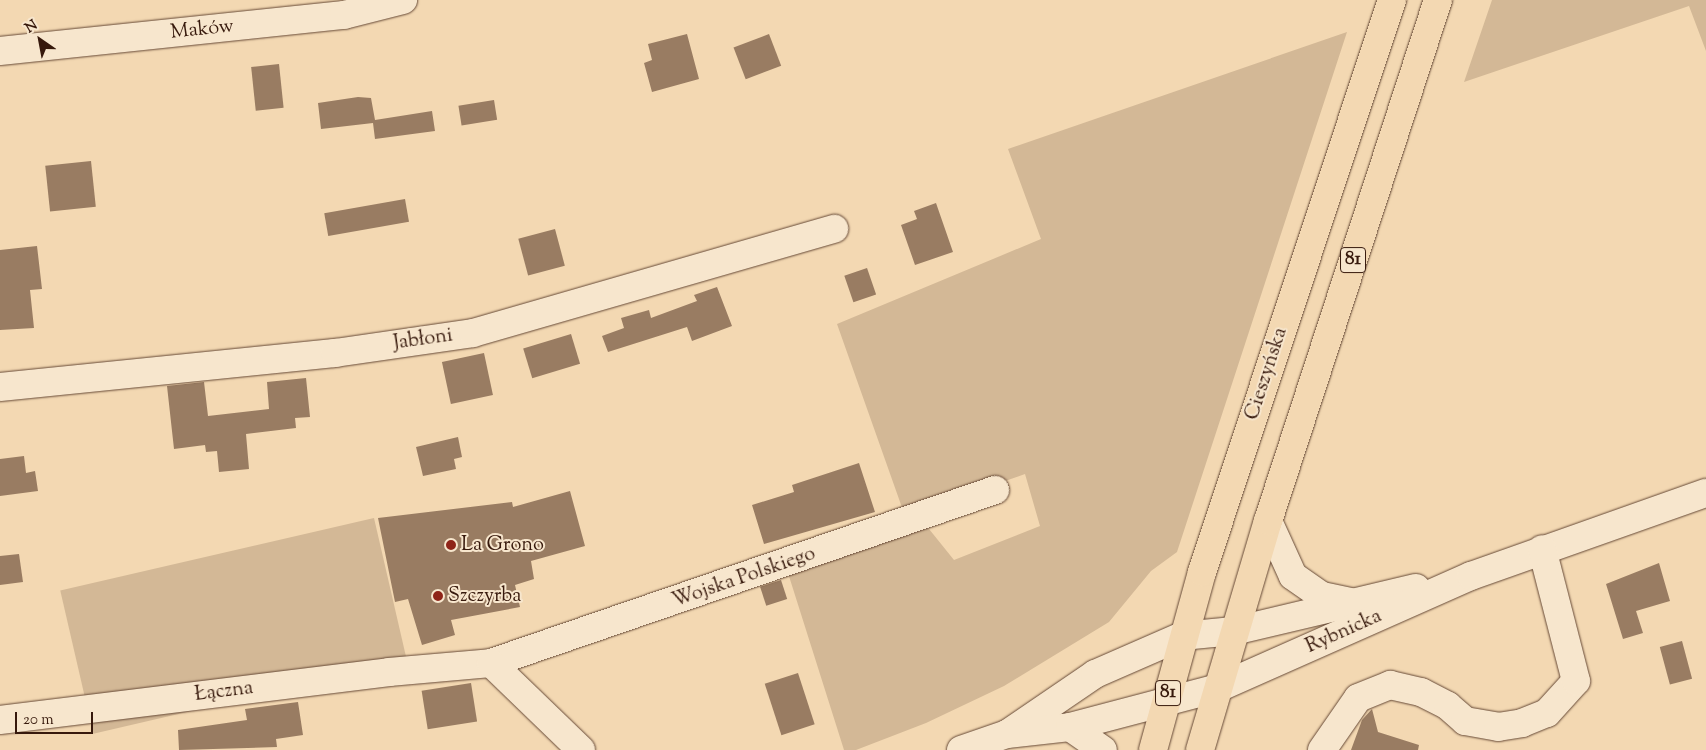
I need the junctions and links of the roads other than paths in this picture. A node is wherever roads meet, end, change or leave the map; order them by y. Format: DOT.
graph roads {
  1 [pos="403,0"];
  2 [pos="1392,0"];
  3 [pos="1438,0"];
  4 [pos="0,51"];
  5 [pos="834,229"];
  6 [pos="0,387"];
  7 [pos="995,490"];
  8 [pos="1706,493"];
  9 [pos="1268,521"];
  10 [pos="1542,549"];
  11 [pos="1471,576"];
  12 [pos="1350,602"];
  13 [pos="1234,631"];
  14 [pos="1182,636"];
  15 [pos="491,663"];
  16 [pos="389,672"];
  17 [pos="1218,688"];
  18 [pos="1166,702"];
  19 [pos="0,720"];
  20 [pos="1070,726"];
  21 [pos="1007,734"];
  22 [pos="581,750"];
  23 [pos="960,750"];
  24 [pos="1103,750"];
  25 [pos="1153,750"];
  26 [pos="1200,750"];
  27 [pos="1322,750"];
  1 -- 4 [label="street, Maków"];
  2 -- 14 [label="main road, Cieszyńska / 81"];
  3 -- 9 [label="main road, 81"];
  5 -- 6 [label="street, Jabłoni"];
  7 -- 15 [label="street, Wojska Polskiego"];
  8 -- 10 [label="street, Rybnicka"];
  9 -- 12 [label="street"];
  9 -- 13 [label="main road, 81"];
  10 -- 11 [label="street, Rybnicka"];
  10 -- 27 [label="street"];
  11 -- 12 [label="street, Rybnicka"];
  11 -- 17 [label="street, Rybnicka"];
  12 -- 13 [label="street, Rybnicka"];
  13 -- 14 [label="street"];
  13 -- 17 [label="main road, 81"];
  14 -- 18 [label="main road, Cieszyńska / 81"];
  14 -- 21 [label="street"];
  15 -- 16 [label="street, Wojska Polskiego"];
  15 -- 22 [label="street"];
  16 -- 19 [label="street, Łączna"];
  17 -- 18 [label="street"];
  17 -- 26 [label="main road, 81"];
  18 -- 20 [label="street"];
  18 -- 25 [label="main road, Cieszyńska / 81"];
  20 -- 21 [label="street"];
  20 -- 24 [label="street"];
  21 -- 23 [label="street"];
}
